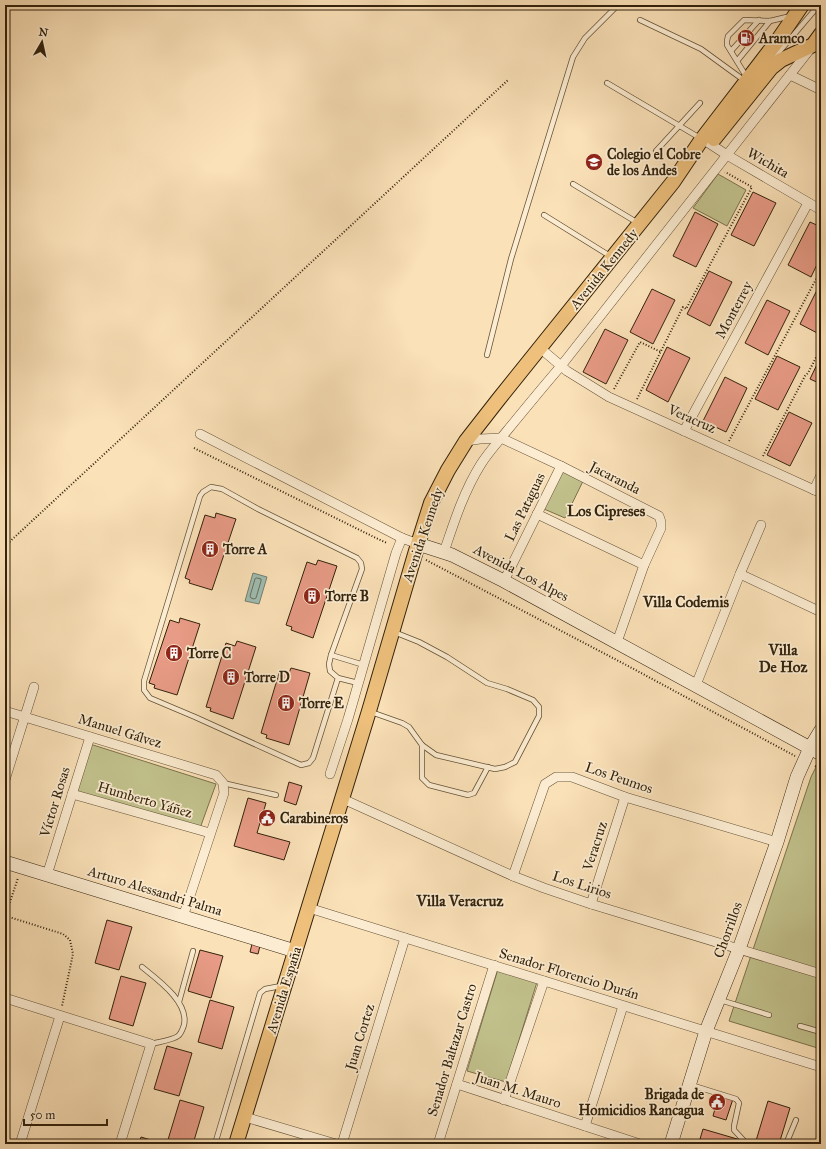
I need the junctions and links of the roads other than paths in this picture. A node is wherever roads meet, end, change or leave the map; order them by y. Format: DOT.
graph roads {
  1 [pos="618,5"];
  2 [pos="819,5"];
  3 [pos="799,9"];
  4 [pos="640,20"];
  5 [pos="759,20"];
  6 [pos="770,21"];
  7 [pos="817,40"];
  8 [pos="731,52"];
  9 [pos="779,52"];
  10 [pos="737,60"];
  11 [pos="766,65"];
  12 [pos="790,76"];
  13 [pos="747,81"];
  14 [pos="607,83"];
  15 [pos="821,90"];
  16 [pos="700,104"];
  17 [pos="680,126"];
  18 [pos="706,141"];
  19 [pos="656,151"];
  20 [pos="726,155"];
  21 [pos="573,184"];
  22 [pos="808,203"];
  23 [pos="821,210"];
  24 [pos="544,215"];
  25 [pos="640,224"];
  26 [pos="613,258"];
  27 [pos="540,348"];
  28 [pos="487,355"];
  29 [pos="561,366"];
  30 [pos="684,431"];
  31 [pos="200,434"];
  32 [pos="501,438"];
  33 [pos="466,441"];
  34 [pos="561,466"];
  35 [pos="821,475"];
  36 [pos="818,492"];
  37 [pos="538,514"];
  38 [pos="761,525"];
  39 [pos="401,543"];
  40 [pos="416,549"];
  41 [pos="444,552"];
  42 [pos="644,565"];
  43 [pos="740,574"];
  44 [pos="504,581"];
  45 [pos="821,612"];
  46 [pos="392,631"];
  47 [pos="617,642"];
  48 [pos="331,655"];
  49 [pos="364,665"];
  50 [pos="381,670"];
  51 [pos="338,678"];
  52 [pos="358,684"];
  53 [pos="696,685"];
  54 [pos="34,687"];
  55 [pos="375,689"];
  56 [pos="5,711"];
  57 [pos="369,711"];
  58 [pos="24,717"];
  59 [pos="821,730"];
  60 [pos="90,737"];
  61 [pos="422,745"];
  62 [pos="815,751"];
  63 [pos="488,767"];
  64 [pos="330,774"];
  65 [pos="5,780"];
  66 [pos="223,783"];
  67 [pos="72,794"];
  68 [pos="276,795"];
  69 [pos="625,797"];
  70 [pos="343,799"];
  71 [pos="210,833"];
  72 [pos="331,836"];
  73 [pos="777,842"];
  74 [pos="5,862"];
  75 [pos="47,875"];
  76 [pos="513,876"];
  77 [pos="591,904"];
  78 [pos="309,908"];
  79 [pos="183,917"];
  80 [pos="405,938"];
  81 [pos="739,949"];
  82 [pos="193,951"];
  83 [pos="295,951"];
  84 [pos="494,965"];
  85 [pos="142,967"];
  86 [pos="821,974"];
  87 [pos="544,981"];
  88 [pos="285,985"];
  89 [pos="5,998"];
  90 [pos="718,999"];
  91 [pos="179,1002"];
  92 [pos="623,1006"];
  93 [pos="769,1015"];
  94 [pos="60,1016"];
  95 [pos="800,1026"];
  96 [pos="706,1031"];
  97 [pos="821,1032"];
  98 [pos="151,1044"];
  99 [pos="821,1067"];
  100 [pos="457,1084"];
  101 [pos="689,1085"];
  102 [pos="504,1100"];
  103 [pos="245,1117"];
  104 [pos="796,1120"];
  105 [pos="585,1126"];
  106 [pos="821,1138"];
  107 [pos="238,1143"];
  108 [pos="20,1144"];
  109 [pos="120,1144"];
  110 [pos="215,1144"];
  111 [pos="336,1144"];
  112 [pos="342,1144"];
  113 [pos="438,1144"];
  114 [pos="640,1144"];
  115 [pos="671,1144"];
  116 [pos="747,1144"];
  117 [pos="786,1144"];
  118 [pos="819,1144"];
  1 -- 28 [label="lane"];
  2 -- 9 [label="lane"];
  3 -- 6 [label="lane"];
  3 -- 11 [label="main road, Avenida Kennedy"];
  4 -- 13 [label="lane"];
  5 -- 6 [label="lane"];
  5 -- 8 [label="lane"];
  5 -- 8 [label="lane"];
  6 -- 10 [label="lane"];
  7 -- 11 [label="main road, Avenida Kennedy"];
  7 -- 12 [label="street, Avenida Kennedy"];
  8 -- 10 [label="lane"];
  9 -- 11 [label="lane, Avenida Kennedy"];
  9 -- 11 [label="lane, Avenida Kennedy"];
  10 -- 13 [label="lane"];
  11 -- 13 [label="main road, Avenida Kennedy"];
  11 -- 18 [label="main road, Avenida Kennedy"];
  12 -- 15 [label="street"];
  12 -- 20 [label="street, Avenida Kennedy"];
  13 -- 18 [label="main road, Avenida Kennedy"];
  14 -- 17 [label="lane"];
  16 -- 17 [label="lane"];
  17 -- 18 [label="lane"];
  17 -- 19 [label="lane"];
  18 -- 20 [label="street, Wichita"];
  18 -- 25 [label="main road, Avenida Kennedy"];
  20 -- 22 [label="street, Wichita"];
  20 -- 29 [label="street, Avenida Kennedy"];
  21 -- 25 [label="lane"];
  22 -- 23 [label="street, Wichita"];
  22 -- 30 [label="street, Monterrey"];
  24 -- 26 [label="lane"];
  25 -- 26 [label="main road, Avenida Kennedy"];
  26 -- 27 [label="main road, Avenida Kennedy"];
  27 -- 29 [label="street, Veracruz"];
  27 -- 33 [label="main road, Avenida Kennedy"];
  29 -- 30 [label="street, Veracruz"];
  29 -- 32 [label="street, Avenida Kennedy"];
  30 -- 36 [label="street, Veracruz"];
  31 -- 39 [label="street, Avenida Los Alpes"];
  32 -- 33 [label="street"];
  32 -- 34 [label="street, Jacaranda"];
  32 -- 41 [label="street, Avenida Kennedy"];
  33 -- 40 [label="main road, Avenida Kennedy"];
  34 -- 37 [label="street, Las Pataguas"];
  34 -- 42 [label="street, Jacaranda"];
  35 -- 36 [label="street, Veracruz"];
  37 -- 42 [label="street"];
  37 -- 44 [label="street, Las Pataguas"];
  38 -- 43 [label="street"];
  39 -- 40 [label="street, Avenida Los Alpes"];
  39 -- 49 [label="street, Avenida Kennedy"];
  40 -- 41 [label="street, Avenida Los Alpes"];
  40 -- 46 [label="main road, Avenida Kennedy"];
  41 -- 44 [label="street, Avenida Los Alpes"];
  42 -- 47 [label="street, Jacaranda"];
  43 -- 45 [label="street"];
  43 -- 53 [label="street"];
  44 -- 47 [label="street, Avenida Los Alpes"];
  46 -- 50 [label="main road, Avenida Kennedy"];
  46 -- 63 [label="lane"];
  47 -- 53 [label="street, Avenida Los Alpes"];
  48 -- 49 [label="lane"];
  48 -- 51 [label="lane"];
  48 -- 51 [label="lane"];
  49 -- 50 [label="street"];
  49 -- 52 [label="street, Avenida Kennedy"];
  50 -- 55 [label="main road, Avenida Kennedy"];
  51 -- 52 [label="lane"];
  52 -- 55 [label="street"];
  52 -- 64 [label="street, Avenida Kennedy"];
  53 -- 62 [label="street, Avenida Los Alpes"];
  54 -- 58 [label="street"];
  55 -- 57 [label="main road, Avenida Kennedy"];
  56 -- 58 [label="street, Manuel Gálvez"];
  57 -- 61 [label="lane"];
  57 -- 70 [label="main road, Avenida Kennedy"];
  58 -- 60 [label="street, Manuel Gálvez"];
  58 -- 65 [label="street"];
  59 -- 62 [label="street, Chorrillos"];
  60 -- 66 [label="street, Manuel Gálvez"];
  60 -- 67 [label="street, Víctor Rosas"];
  61 -- 63 [label="lane"];
  61 -- 63 [label="lane"];
  62 -- 73 [label="street, Chorrillos"];
  66 -- 68 [label="lane"];
  66 -- 71 [label="street"];
  67 -- 71 [label="street, Humberto Yáñez"];
  67 -- 75 [label="street, Víctor Rosas"];
  69 -- 73 [label="street, Los Peumos"];
  69 -- 76 [label="street, Los Peumos"];
  69 -- 77 [label="street, Veracruz"];
  70 -- 72 [label="main road, Avenida Kennedy"];
  70 -- 76 [label="street, Los Lirios"];
  71 -- 79 [label="street"];
  72 -- 78 [label="main road, Avenida España"];
  73 -- 81 [label="street, Chorrillos"];
  74 -- 75 [label="street, Arturo Alessandri Palma"];
  75 -- 79 [label="street, Arturo Alessandri Palma"];
  76 -- 77 [label="street, Los Lirios"];
  77 -- 81 [label="street, Los Lirios"];
  78 -- 80 [label="street, Senador Florencio Durán"];
  78 -- 83 [label="main road, Avenida España"];
  79 -- 83 [label="street, Arturo Alessandri Palma"];
  80 -- 84 [label="street, Senador Florencio Durán"];
  80 -- 112 [label="street, Juan Cortez"];
  81 -- 86 [label="street, Los Lirios"];
  81 -- 90 [label="street, Chorrillos"];
  82 -- 91 [label="lane"];
  83 -- 88 [label="main road, Avenida España"];
  84 -- 87 [label="street, Senador Florencio Durán"];
  84 -- 100 [label="street, Senador Baltazar Castro"];
  85 -- 91 [label="lane"];
  87 -- 92 [label="street, Senador Florencio Durán"];
  87 -- 102 [label="street"];
  88 -- 103 [label="main road, Avenida España"];
  88 -- 110 [label="lane"];
  89 -- 94 [label="street"];
  90 -- 93 [label="lane"];
  90 -- 96 [label="street, Chorrillos"];
  91 -- 98 [label="lane"];
  92 -- 96 [label="street, Senador Florencio Durán"];
  92 -- 105 [label="street"];
  94 -- 98 [label="street"];
  94 -- 108 [label="street"];
  95 -- 97 [label="lane"];
  96 -- 99 [label="street, Senador Florencio Durán"];
  96 -- 101 [label="street, Chorrillos"];
  98 -- 109 [label="street"];
  100 -- 102 [label="street, Juan M. Mauro"];
  100 -- 113 [label="street, Senador Baltazar Castro"];
  101 -- 115 [label="street, Chorrillos"];
  101 -- 116 [label="lane"];
  102 -- 105 [label="street, Juan M. Mauro"];
  103 -- 107 [label="main road, Avenida España"];
  103 -- 111 [label="street"];
  104 -- 117 [label="lane"];
  105 -- 114 [label="street, Juan M. Mauro"];
  106 -- 118 [label="street"];
}
